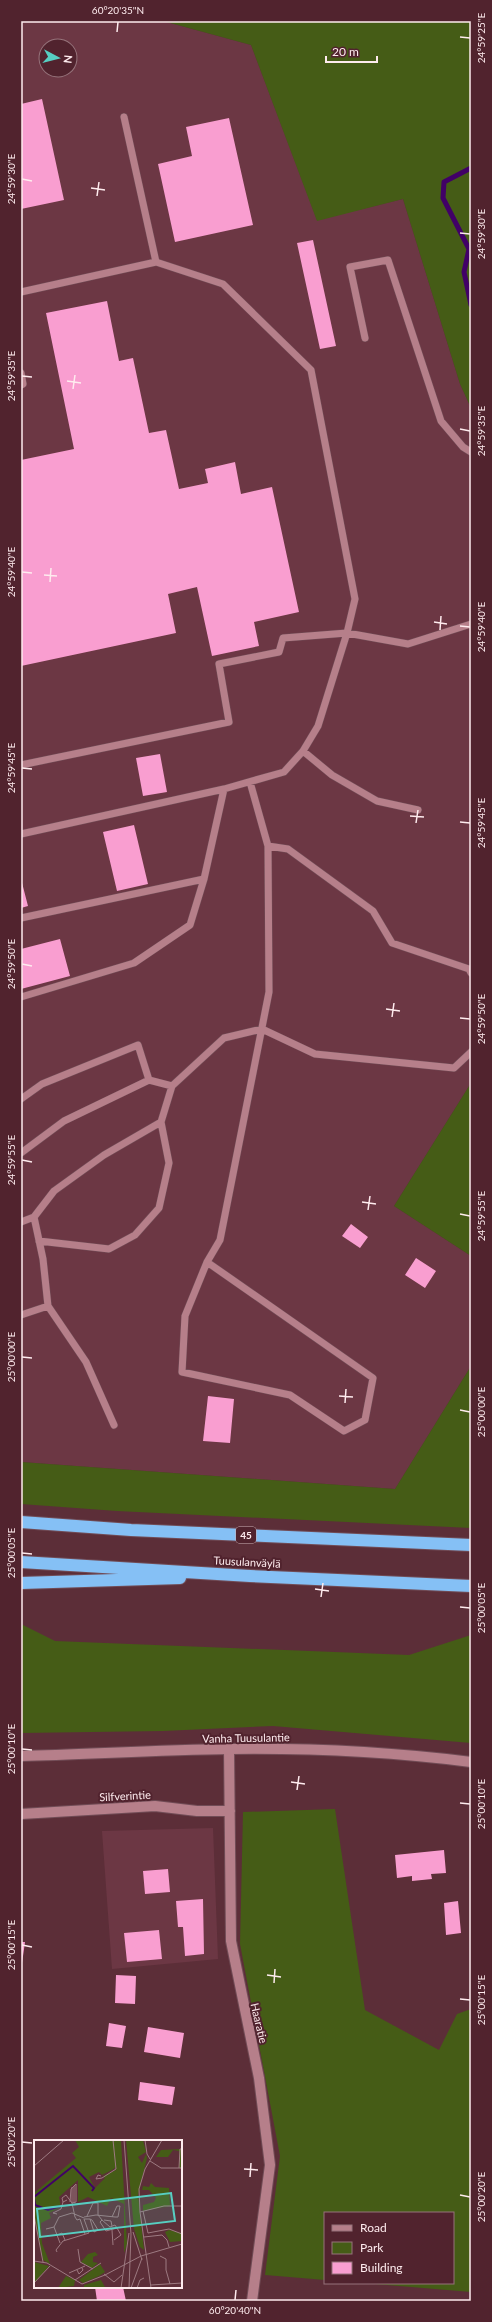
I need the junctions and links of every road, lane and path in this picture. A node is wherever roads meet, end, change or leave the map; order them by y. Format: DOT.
graph roads {
  1 [pos="124,117"];
  2 [pos="156,262"];
  3 [pos="21,292"];
  4 [pos="365,338"];
  5 [pos="21,372"];
  6 [pos="21,385"];
  7 [pos="471,452"];
  8 [pos="471,624"];
  9 [pos="347,633"];
  10 [pos="303,751"];
  11 [pos="21,765"];
  12 [pos="250,782"];
  13 [pos="224,789"];
  14 [pos="418,810"];
  15 [pos="21,834"];
  16 [pos="268,846"];
  17 [pos="204,878"];
  18 [pos="21,918"];
  19 [pos="471,973"];
  20 [pos="21,997"];
  21 [pos="262,1029"];
  22 [pos="471,1052"];
  23 [pos="149,1080"];
  24 [pos="172,1086"];
  25 [pos="21,1099"];
  26 [pos="161,1122"];
  27 [pos="21,1153"];
  28 [pos="34,1217"];
  29 [pos="21,1222"];
  30 [pos="39,1241"];
  31 [pos="207,1262"];
  32 [pos="48,1306"];
  33 [pos="21,1316"];
  34 [pos="114,1424"];
  35 [pos="21,1522"];
  36 [pos="471,1545"];
  37 [pos="21,1562"];
  38 [pos="250,1576"];
  39 [pos="21,1583"];
  40 [pos="471,1586"];
  41 [pos="230,1749"];
  42 [pos="21,1756"];
  43 [pos="471,1762"];
  44 [pos="230,1811"];
  45 [pos="21,1814"];
  46 [pos="252,2301"];
  1 -- 2 [label="lane"];
  2 -- 3 [label="lane"];
  2 -- 9 [label="lane"];
  4 -- 7 [label="lane"];
  5 -- 6 [label="lane"];
  8 -- 9 [label="lane"];
  9 -- 10 [label="lane"];
  9 -- 11 [label="lane"];
  10 -- 12 [label="lane"];
  10 -- 14 [label="lane"];
  12 -- 13 [label="lane"];
  12 -- 16 [label="lane"];
  13 -- 15 [label="lane"];
  13 -- 17 [label="lane"];
  16 -- 19 [label="lane"];
  16 -- 21 [label="lane"];
  17 -- 18 [label="lane"];
  17 -- 20 [label="lane"];
  21 -- 22 [label="lane"];
  21 -- 24 [label="lane"];
  21 -- 31 [label="lane"];
  23 -- 24 [label="lane"];
  23 -- 25 [label="lane"];
  23 -- 27 [label="lane"];
  24 -- 26 [label="lane"];
  26 -- 28 [label="lane"];
  26 -- 30 [label="lane"];
  28 -- 29 [label="lane"];
  28 -- 30 [label="lane"];
  30 -- 32 [label="lane"];
  31 -- 31 [label="lane"];
  32 -- 33 [label="lane"];
  32 -- 34 [label="lane"];
  35 -- 36 [label="highway, 45"];
  37 -- 38 [label="highway, Tuusulanväylä"];
  38 -- 39 [label="highway"];
  38 -- 40 [label="highway, Tuusulanväylä"];
  41 -- 42 [label="street, Vanha Tuusulantie"];
  41 -- 43 [label="street, Vanha Tuusulantie"];
  41 -- 44 [label="street, Haaratie"];
  44 -- 45 [label="street, Silfverintie"];
  44 -- 46 [label="street, Haaratie"];
}
